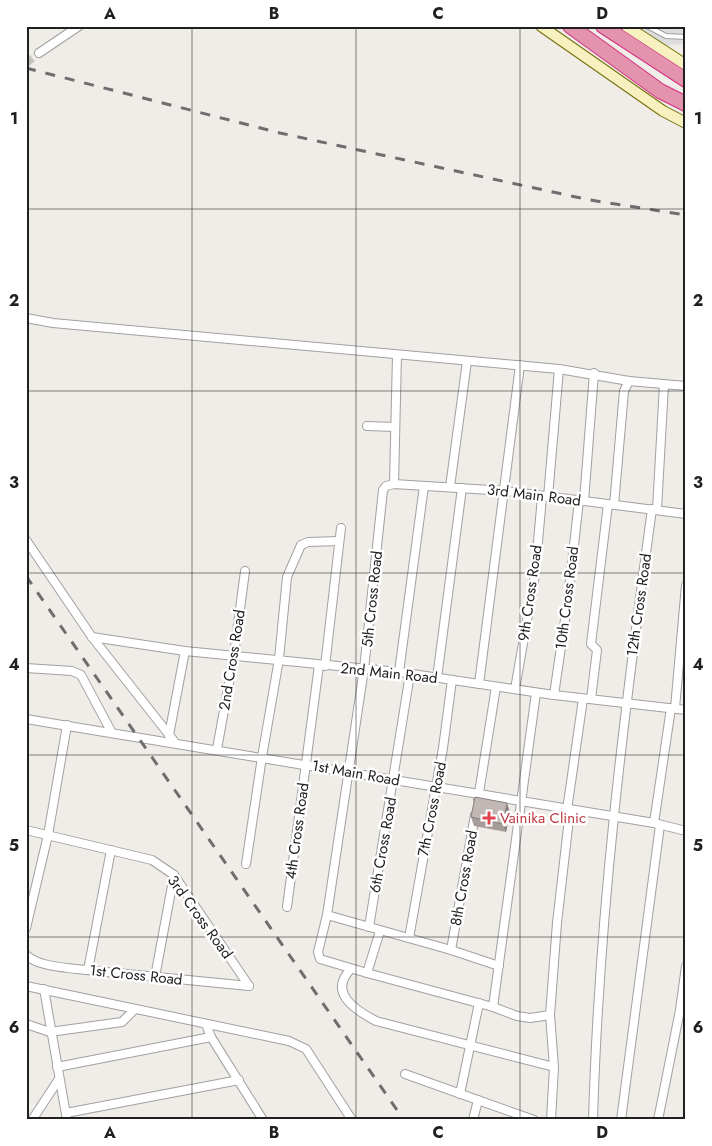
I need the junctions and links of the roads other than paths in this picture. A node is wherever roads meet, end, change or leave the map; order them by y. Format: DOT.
graph roads {
  1 [pos="79,26"];
  2 [pos="542,26"];
  3 [pos="570,26"];
  4 [pos="603,26"];
  5 [pos="626,26"];
  6 [pos="647,26"];
  7 [pos="686,37"];
  8 [pos="40,53"];
  9 [pos="686,65"];
  10 [pos="686,80"];
  11 [pos="686,104"];
  12 [pos="686,123"];
  13 [pos="26,318"];
  14 [pos="397,355"];
  15 [pos="467,361"];
  16 [pos="520,365"];
  17 [pos="559,368"];
  18 [pos="594,373"];
  19 [pos="629,381"];
  20 [pos="664,386"];
  21 [pos="686,386"];
  22 [pos="367,426"];
  23 [pos="395,427"];
  24 [pos="394,484"];
  25 [pos="424,486"];
  26 [pos="450,487"];
  27 [pos="462,488"];
  28 [pos="506,491"];
  29 [pos="545,497"];
  30 [pos="582,501"];
  31 [pos="611,505"];
  32 [pos="654,509"];
  33 [pos="686,514"];
  34 [pos="341,528"];
  35 [pos="26,540"];
  36 [pos="339,541"];
  37 [pos="245,571"];
  38 [pos="686,585"];
  39 [pos="92,637"];
  40 [pos="185,651"];
  41 [pos="234,656"];
  42 [pos="279,659"];
  43 [pos="322,666"];
  44 [pos="26,668"];
  45 [pos="364,670"];
  46 [pos="399,672"];
  47 [pos="410,674"];
  48 [pos="437,678"];
  49 [pos="452,680"];
  50 [pos="480,684"];
  51 [pos="496,687"];
  52 [pos="515,689"];
  53 [pos="536,693"];
  54 [pos="554,695"];
  55 [pos="587,699"];
  56 [pos="626,702"];
  57 [pos="673,708"];
  58 [pos="686,710"];
  59 [pos="26,719"];
  60 [pos="67,725"];
  61 [pos="112,733"];
  62 [pos="172,738"];
  63 [pos="217,749"];
  64 [pos="262,757"];
  65 [pos="306,764"];
  66 [pos="350,771"];
  67 [pos="394,779"];
  68 [pos="435,786"];
  69 [pos="479,794"];
  70 [pos="521,802"];
  71 [pos="568,810"];
  72 [pos="613,818"];
  73 [pos="657,824"];
  74 [pos="26,830"];
  75 [pos="686,831"];
  76 [pos="48,835"];
  77 [pos="111,850"];
  78 [pos="246,864"];
  79 [pos="174,875"];
  80 [pos="29,907"];
  81 [pos="287,907"];
  82 [pos="326,915"];
  83 [pos="369,927"];
  84 [pos="26,928"];
  85 [pos="380,931"];
  86 [pos="409,938"];
  87 [pos="451,950"];
  88 [pos="26,955"];
  89 [pos="499,966"];
  90 [pos="686,966"];
  91 [pos="351,969"];
  92 [pos="88,970"];
  93 [pos="367,973"];
  94 [pos="155,977"];
  95 [pos="26,986"];
  96 [pos="249,986"];
  97 [pos="44,990"];
  98 [pos="479,1003"];
  99 [pos="494,1007"];
  100 [pos="134,1010"];
  101 [pos="550,1014"];
  102 [pos="26,1024"];
  103 [pos="206,1024"];
  104 [pos="50,1032"];
  105 [pos="211,1037"];
  106 [pos="470,1046"];
  107 [pos="57,1066"];
  108 [pos="554,1067"];
  109 [pos="405,1074"];
  110 [pos="59,1079"];
  111 [pos="239,1080"];
  112 [pos="460,1094"];
  113 [pos="478,1100"];
  114 [pos="66,1116"];
  115 [pos="518,1117"];
  116 [pos="32,1120"];
  117 [pos="263,1120"];
  118 [pos="352,1120"];
  119 [pos="473,1120"];
  120 [pos="534,1120"];
  121 [pos="551,1120"];
  122 [pos="592,1120"];
  123 [pos="621,1120"];
  124 [pos="658,1120"];
  1 -- 8 [label="street"];
  2 -- 12 [label="street"];
  3 -- 11 [label="highway"];
  4 -- 10 [label="highway"];
  5 -- 9 [label="street"];
  6 -- 7 [label="lane"];
  13 -- 14 [label="street"];
  14 -- 15 [label="street"];
  14 -- 23 [label="street"];
  15 -- 16 [label="street"];
  15 -- 26 [label="street"];
  16 -- 17 [label="street"];
  16 -- 28 [label="street"];
  17 -- 18 [label="street"];
  17 -- 29 [label="street, 9th Cross Road"];
  18 -- 19 [label="street"];
  18 -- 30 [label="street, 10th Cross Road"];
  19 -- 20 [label="street"];
  19 -- 31 [label="street"];
  20 -- 21 [label="street"];
  20 -- 32 [label="street, 12th Cross Road"];
  22 -- 23 [label="street"];
  23 -- 24 [label="street"];
  24 -- 25 [label="street, 3rd Main Road"];
  24 -- 45 [label="street, 5th Cross Road"];
  25 -- 26 [label="street, 3rd Main Road"];
  25 -- 46 [label="street"];
  26 -- 27 [label="street, 3rd Main Road"];
  27 -- 28 [label="street, 3rd Main Road"];
  27 -- 48 [label="street"];
  28 -- 29 [label="street, 3rd Main Road"];
  28 -- 50 [label="street"];
  29 -- 30 [label="street, 3rd Main Road"];
  29 -- 52 [label="street, 9th Cross Road"];
  30 -- 31 [label="street, 3rd Main Road"];
  30 -- 54 [label="street, 10th Cross Road"];
  31 -- 32 [label="street, 3rd Main Road"];
  31 -- 55 [label="street"];
  32 -- 33 [label="street, 3rd Main Road"];
  32 -- 56 [label="street, 12th Cross Road"];
  34 -- 36 [label="street, 4th Cross Road"];
  35 -- 39 [label="street"];
  36 -- 42 [label="street"];
  36 -- 43 [label="street, 4th Cross Road"];
  37 -- 41 [label="street, 2nd Cross Road"];
  38 -- 57 [label="street"];
  39 -- 40 [label="street, 2nd Main Road"];
  39 -- 62 [label="street"];
  40 -- 41 [label="street, 2nd Main Road"];
  40 -- 62 [label="street"];
  41 -- 42 [label="street, 2nd Main Road"];
  41 -- 63 [label="street, 2nd Cross Road"];
  42 -- 43 [label="street, 2nd Main Road"];
  42 -- 64 [label="street"];
  43 -- 45 [label="street, 2nd Main Road"];
  43 -- 65 [label="street, 4th Cross Road"];
  44 -- 61 [label="street"];
  45 -- 46 [label="street, 2nd Main Road"];
  45 -- 66 [label="street, 5th Cross Road"];
  46 -- 47 [label="street, 2nd Main Road"];
  47 -- 48 [label="street, 2nd Main Road"];
  47 -- 67 [label="street, 6th Cross Road"];
  48 -- 49 [label="street, 2nd Main Road"];
  49 -- 50 [label="street, 2nd Main Road"];
  49 -- 68 [label="street, 7th Cross Road"];
  50 -- 51 [label="street, 2nd Main Road"];
  51 -- 52 [label="street, 2nd Main Road"];
  51 -- 69 [label="street, 8th Cross Road"];
  52 -- 53 [label="street, 2nd Main Road"];
  53 -- 54 [label="street, 2nd Main Road"];
  53 -- 70 [label="street"];
  54 -- 55 [label="street, 2nd Main Road"];
  55 -- 56 [label="street, 2nd Main Road"];
  55 -- 71 [label="street"];
  56 -- 57 [label="street, 2nd Main Road"];
  56 -- 72 [label="street, 12th Cross Road"];
  57 -- 58 [label="street, 2nd Main Road"];
  57 -- 73 [label="street"];
  59 -- 60 [label="street, 1st Main Road"];
  60 -- 61 [label="street, 1st Main Road"];
  60 -- 76 [label="street"];
  61 -- 62 [label="street, 1st Main Road"];
  62 -- 63 [label="street, 1st Main Road"];
  63 -- 64 [label="street, 1st Main Road"];
  64 -- 65 [label="street, 1st Main Road"];
  64 -- 78 [label="street"];
  65 -- 66 [label="street, 1st Main Road"];
  65 -- 81 [label="street, 4th Cross Road"];
  66 -- 67 [label="street, 1st Main Road"];
  66 -- 82 [label="street, 5th Cross Road"];
  67 -- 68 [label="street, 1st Main Road"];
  67 -- 83 [label="street, 6th Cross Road"];
  68 -- 69 [label="street, 1st Main Road"];
  68 -- 86 [label="street, 7th Cross Road"];
  69 -- 70 [label="street, 1st Main Road"];
  69 -- 87 [label="street, 8th Cross Road"];
  70 -- 71 [label="street, 1st Main Road"];
  70 -- 89 [label="street"];
  71 -- 72 [label="street, 1st Main Road"];
  71 -- 101 [label="street"];
  72 -- 73 [label="street, 1st Main Road"];
  72 -- 122 [label="street, 12th Cross Road"];
  73 -- 75 [label="street, 1st Main Road"];
  73 -- 123 [label="street"];
  74 -- 76 [label="street, 3rd Cross Road"];
  76 -- 77 [label="street, 3rd Cross Road"];
  76 -- 80 [label="street"];
  77 -- 79 [label="street, 3rd Cross Road"];
  77 -- 92 [label="street"];
  79 -- 94 [label="street"];
  79 -- 96 [label="street, 3rd Cross Road"];
  80 -- 84 [label="street"];
  82 -- 83 [label="street"];
  82 -- 91 [label="street, 5th Cross Road"];
  83 -- 85 [label="street"];
  85 -- 86 [label="street"];
  85 -- 93 [label="street"];
  86 -- 87 [label="street"];
  87 -- 89 [label="street"];
  88 -- 92 [label="street, 1st Cross Road"];
  89 -- 99 [label="street"];
  90 -- 124 [label="street"];
  91 -- 93 [label="street"];
  91 -- 106 [label="street"];
  92 -- 94 [label="street, 1st Cross Road"];
  93 -- 98 [label="street"];
  94 -- 96 [label="street, 1st Cross Road"];
  95 -- 97 [label="street"];
  97 -- 100 [label="street"];
  97 -- 104 [label="street"];
  98 -- 99 [label="street"];
  98 -- 106 [label="street"];
  99 -- 101 [label="street"];
  100 -- 103 [label="street"];
  100 -- 104 [label="street"];
  101 -- 108 [label="street"];
  102 -- 104 [label="street"];
  103 -- 105 [label="street"];
  103 -- 118 [label="street"];
  104 -- 107 [label="street"];
  105 -- 107 [label="street"];
  105 -- 111 [label="street"];
  106 -- 108 [label="street"];
  106 -- 112 [label="street"];
  107 -- 110 [label="street"];
  108 -- 121 [label="street"];
  109 -- 112 [label="street"];
  110 -- 114 [label="street"];
  110 -- 116 [label="street"];
  111 -- 114 [label="street"];
  111 -- 117 [label="street"];
  112 -- 113 [label="street"];
  113 -- 115 [label="street"];
  113 -- 119 [label="street"];
  115 -- 120 [label="street"];
}
